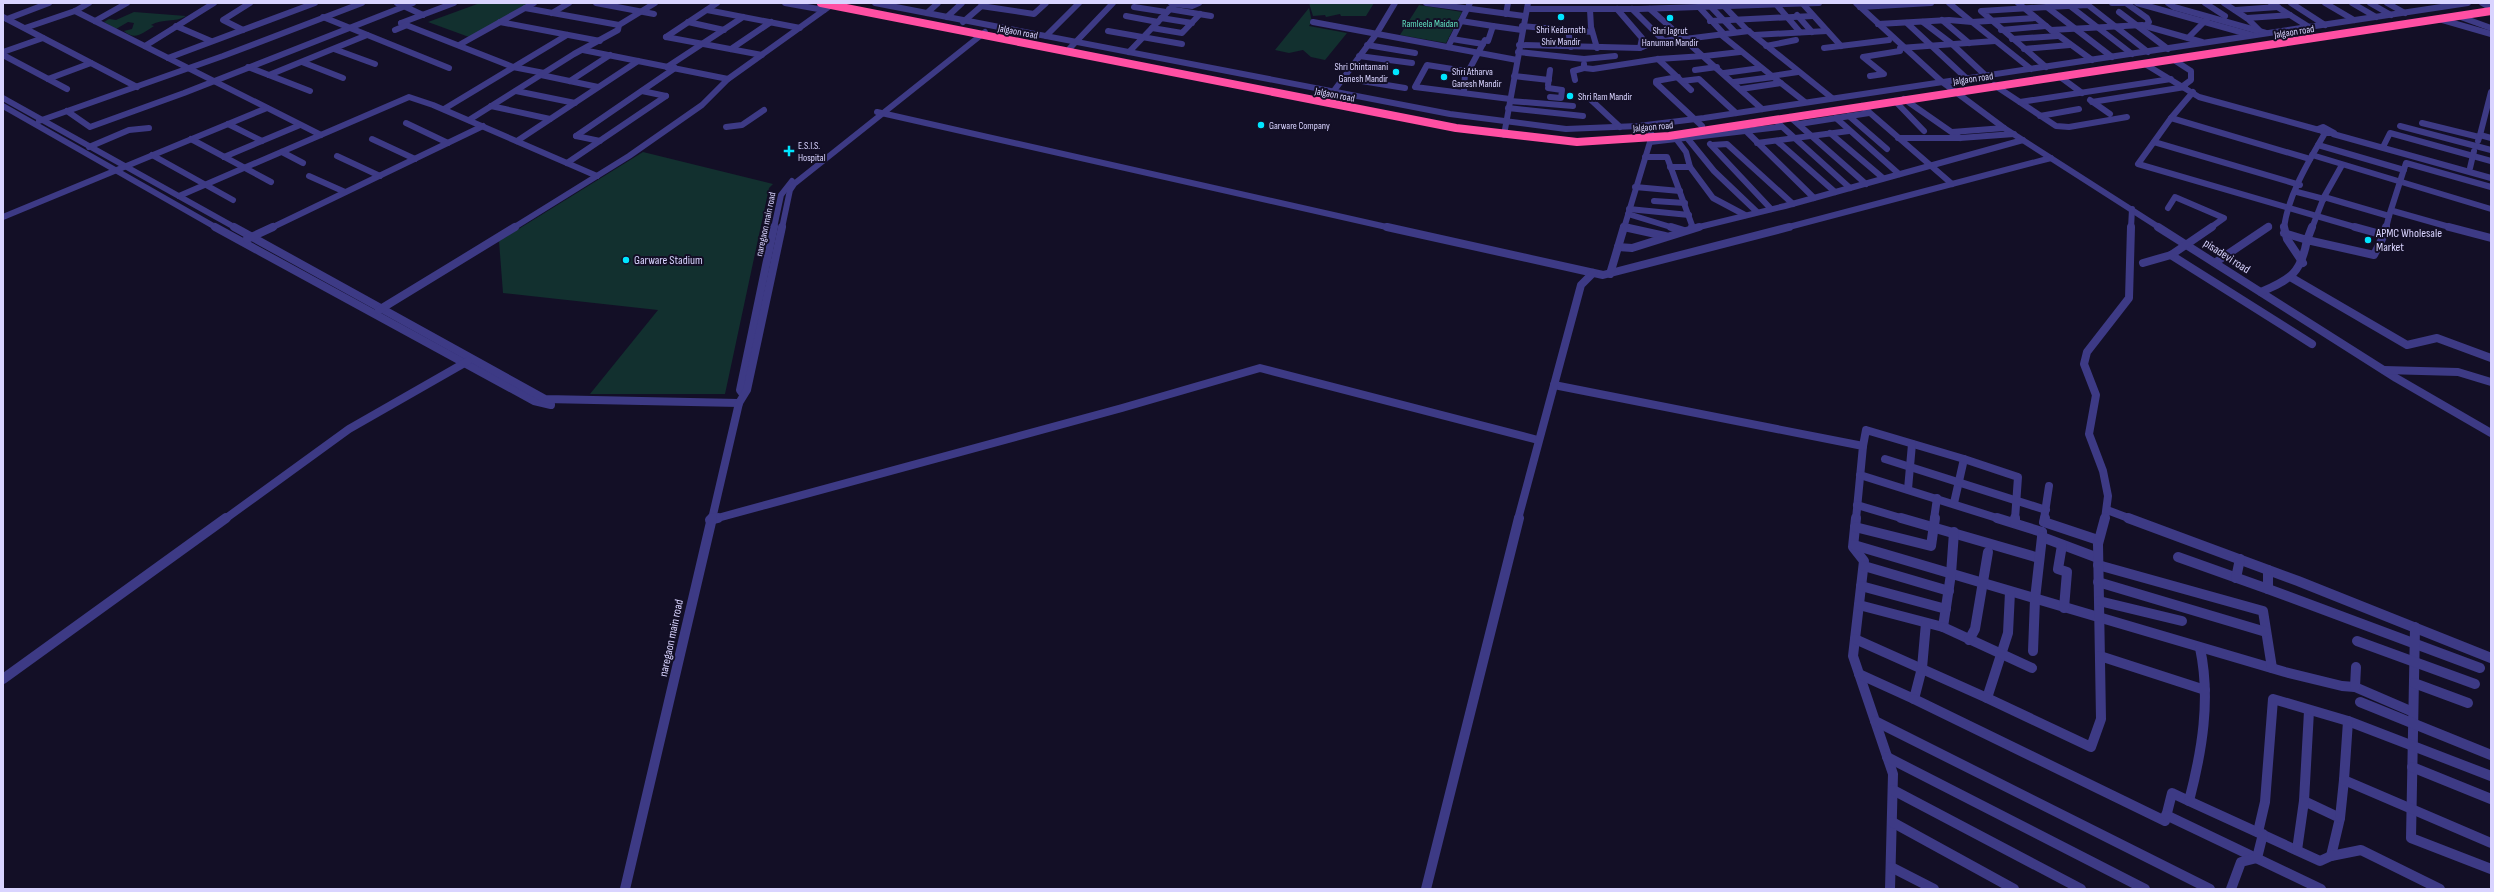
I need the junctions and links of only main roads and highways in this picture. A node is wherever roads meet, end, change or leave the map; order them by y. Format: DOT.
graph roads {
  1 [pos="841,3"];
  2 [pos="832,4"];
  3 [pos="822,7"];
  4 [pos="2491,7"];
  5 [pos="981,32"];
  6 [pos="1950,90"];
  7 [pos="1505,129"];
  8 [pos="1651,137"];
  1 -- 5 [label="highway, Jalgaon road"];
  2 -- 3 [label="highway, Jalgaon road"];
  2 -- 5 [label="highway, Jalgaon road"];
  4 -- 6 [label="highway, Jalgaon road"];
  4 -- 6 [label="highway, Jalgaon road"];
  5 -- 7 [label="highway, Jalgaon road"];
  5 -- 7 [label="highway, Jalgaon road"];
  6 -- 8 [label="highway, Jalgaon road"];
  6 -- 8 [label="highway, Jalgaon road"];
  7 -- 8 [label="highway, Jalgaon road"];
}
